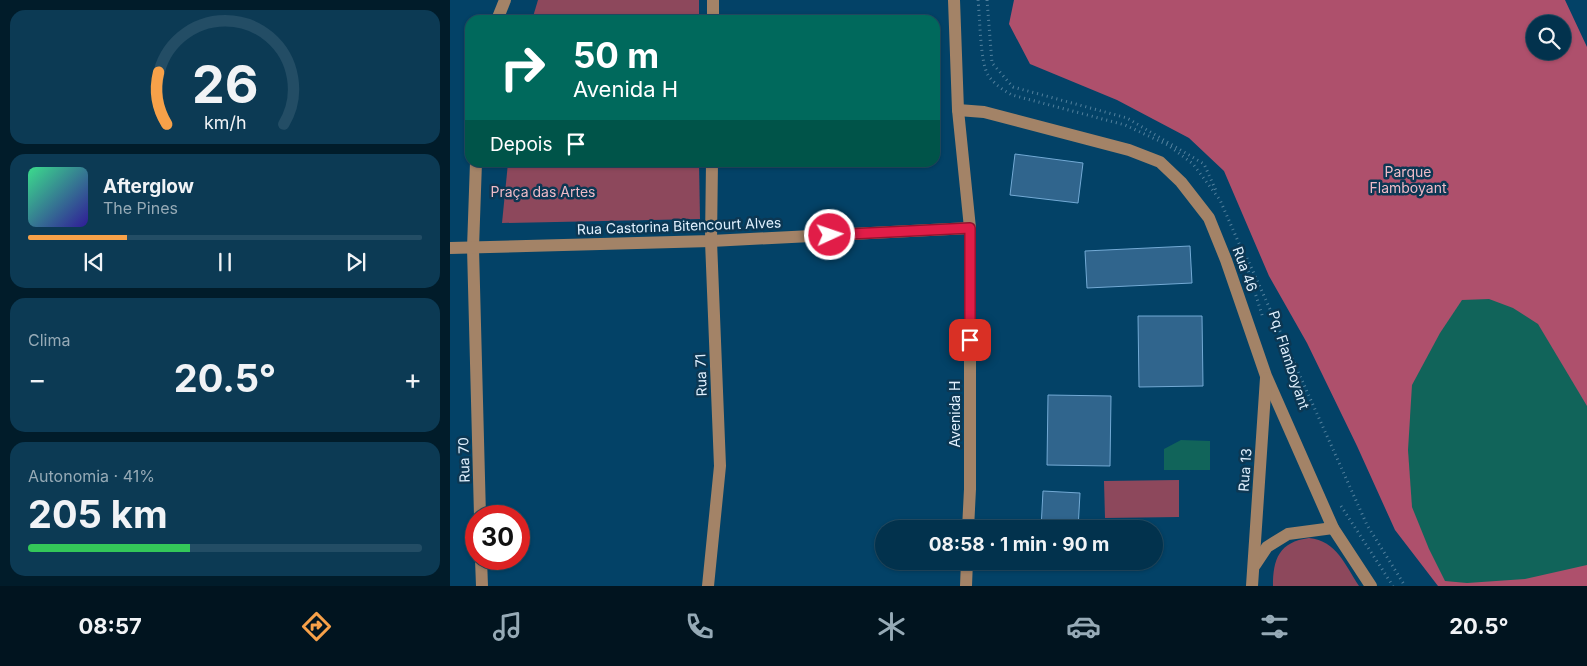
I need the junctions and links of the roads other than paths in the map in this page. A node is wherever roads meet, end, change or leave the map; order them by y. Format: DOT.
graph roads {
  1 [pos="505,0"];
  2 [pos="713,0"];
  3 [pos="954,0"];
  4 [pos="498,15"];
  5 [pos="713,15"];
  6 [pos="958,110"];
  7 [pos="476,167"];
  8 [pos="712,167"];
  9 [pos="970,228"];
  10 [pos="711,241"];
  11 [pos="450,248"];
  12 [pos="473,248"];
  13 [pos="1266,376"];
  14 [pos="480,505"];
  15 [pos="968,520"];
  16 [pos="1332,528"];
  17 [pos="1254,567"];
  18 [pos="481,570"];
  19 [pos="967,570"];
  20 [pos="482,586"];
  21 [pos="708,586"];
  22 [pos="966,586"];
  23 [pos="1252,586"];
  24 [pos="1371,586"];
  1 -- 4 [label="street"];
  2 -- 5 [label="street"];
  3 -- 6 [label="street, Avenida H"];
  6 -- 9 [label="street, Avenida H"];
  6 -- 13 [label="street, Rua 46"];
  7 -- 12 [label="street, Rua 70"];
  8 -- 10 [label="street, Rua 71"];
  9 -- 10 [label="street, Rua Castorina Bitencourt Alves"];
  9 -- 15 [label="street, Avenida H"];
  10 -- 12 [label="street, Rua Castorina Bitencourt Alves"];
  10 -- 21 [label="street, Rua 71"];
  11 -- 12 [label="street, Rua Castorina Bitencourt Alves"];
  12 -- 14 [label="street, Rua 70"];
  13 -- 16 [label="street, Rua 46"];
  13 -- 17 [label="street, Rua 13"];
  16 -- 17 [label="street, Rua 13"];
  16 -- 24 [label="street, Rua 46"];
  17 -- 23 [label="street, Rua 13"];
  18 -- 20 [label="street"];
  19 -- 22 [label="street"];
}
